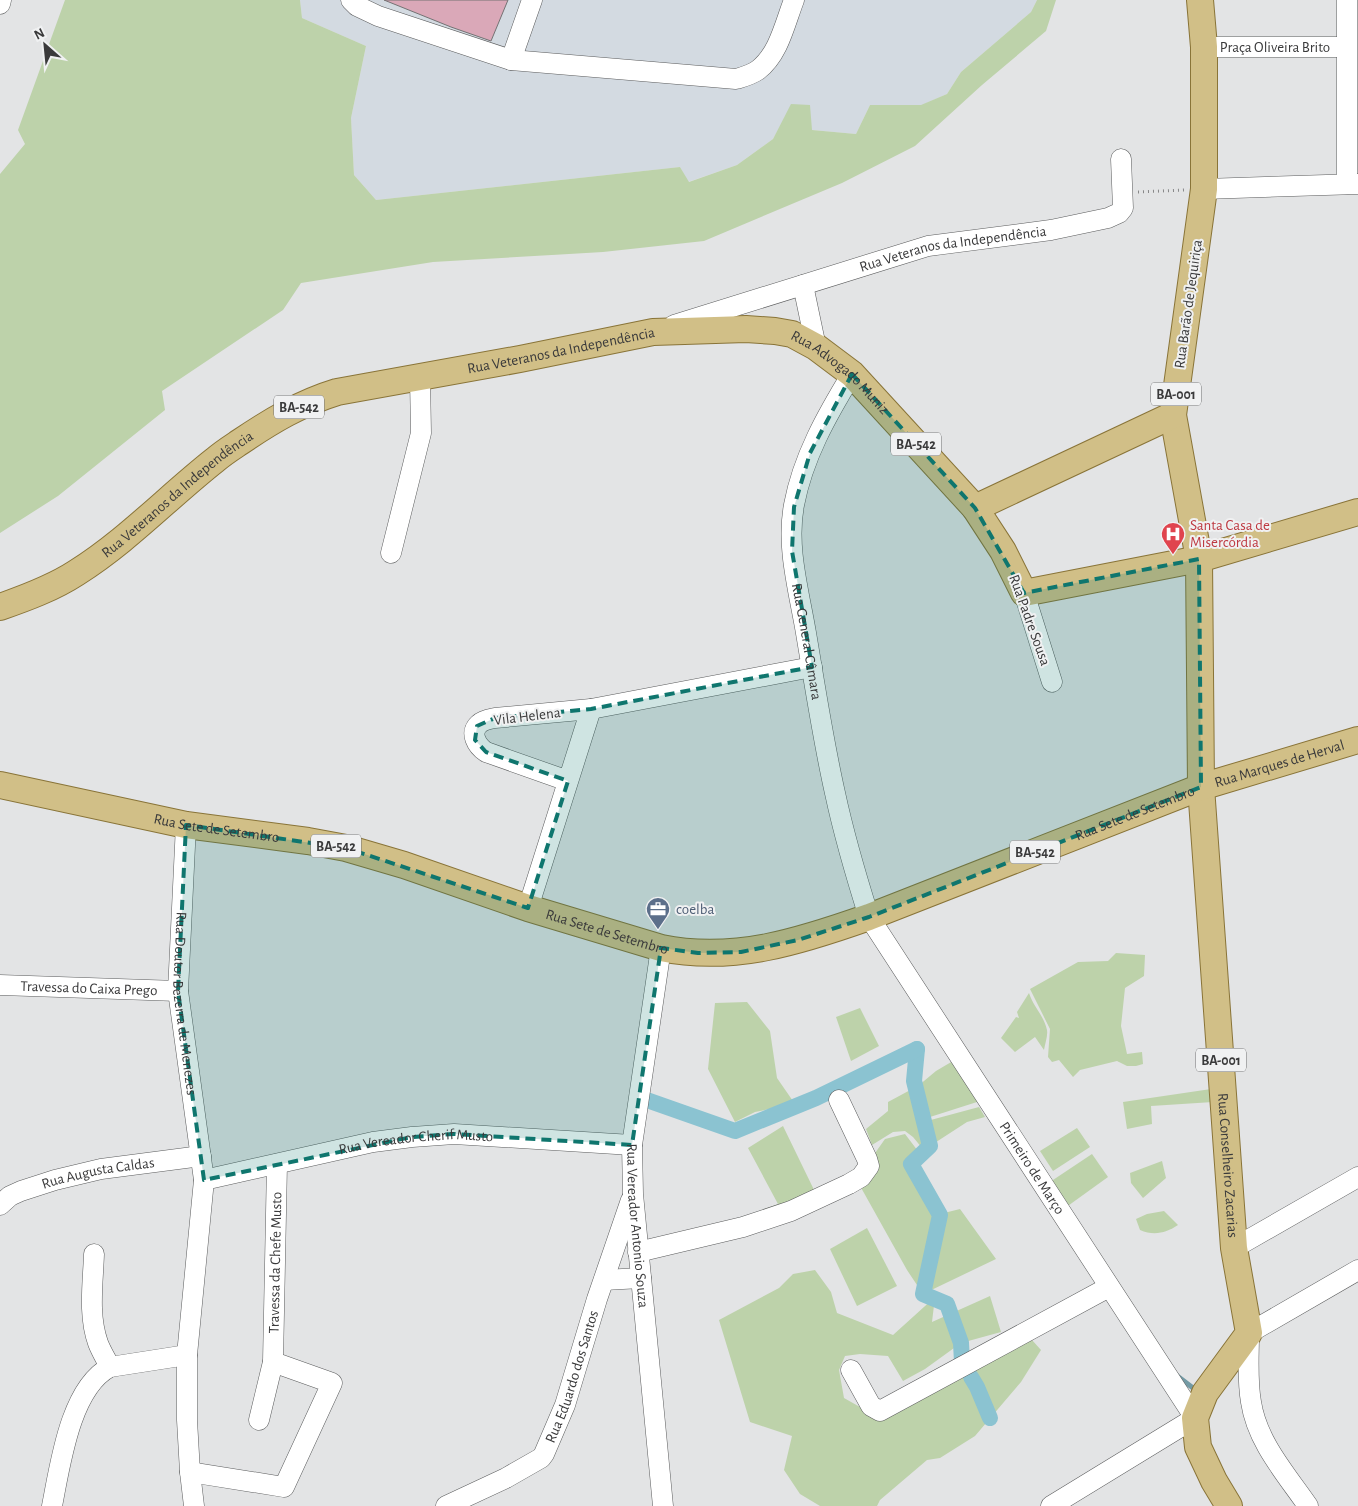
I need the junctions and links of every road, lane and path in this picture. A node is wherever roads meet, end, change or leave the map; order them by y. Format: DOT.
graph roads {
  1 [pos="1,0"];
  2 [pos="351,0"];
  3 [pos="532,0"];
  4 [pos="794,0"];
  5 [pos="1200,0"];
  6 [pos="1347,0"];
  7 [pos="0,4"];
  8 [pos="1352,20"];
  9 [pos="1346,47"];
  10 [pos="1204,48"];
  11 [pos="510,60"];
  12 [pos="1121,159"];
  13 [pos="1352,184"];
  14 [pos="1204,189"];
  15 [pos="1122,192"];
  16 [pos="803,286"];
  17 [pos="653,332"];
  18 [pos="816,347"];
  19 [pos="852,374"];
  20 [pos="420,378"];
  21 [pos="1173,415"];
  22 [pos="975,508"];
  23 [pos="1358,512"];
  24 [pos="391,553"];
  25 [pos="1199,559"];
  26 [pos="1024,593"];
  27 [pos="0,607"];
  28 [pos="812,667"];
  29 [pos="1052,682"];
  30 [pos="591,708"];
  31 [pos="1358,740"];
  32 [pos="568,781"];
  33 [pos="0,786"];
  34 [pos="1201,787"];
  35 [pos="186,825"];
  36 [pos="528,908"];
  37 [pos="869,918"];
  38 [pos="661,948"];
  39 [pos="0,985"];
  40 [pos="178,991"];
  41 [pos="839,1100"];
  42 [pos="632,1145"];
  43 [pos="201,1156"];
  44 [pos="277,1164"];
  45 [pos="1358,1177"];
  46 [pos="204,1180"];
  47 [pos="633,1194"];
  48 [pos="0,1204"];
  49 [pos="1234,1248"];
  50 [pos="638,1252"];
  51 [pos="94,1254"];
  52 [pos="1358,1270"];
  53 [pos="641,1278"];
  54 [pos="604,1280"];
  55 [pos="1109,1287"];
  56 [pos="1249,1333"];
  57 [pos="187,1355"];
  58 [pos="273,1362"];
  59 [pos="110,1367"];
  60 [pos="851,1370"];
  61 [pos="1195,1418"];
  62 [pos="259,1420"];
  63 [pos="190,1472"];
  64 [pos="52,1506"];
  65 [pos="194,1506"];
  66 [pos="446,1506"];
  67 [pos="663,1506"];
  68 [pos="1051,1506"];
  69 [pos="1229,1506"];
  70 [pos="1308,1506"];
  1 -- 7 [label="street"];
  2 -- 11 [label="street"];
  3 -- 11 [label="street"];
  4 -- 11 [label="street"];
  5 -- 10 [label="main road, Rua Barão de Jequiriça / BA-001"];
  6 -- 8 [label="street"];
  8 -- 9 [label="street"];
  9 -- 10 [label="street, Praça Oliveira Brito"];
  9 -- 13 [label="street"];
  10 -- 14 [label="main road, Rua Barão de Jequiriça / BA-001"];
  12 -- 15 [label="street, Rua Veteranos da Independência"];
  13 -- 14 [label="street"];
  14 -- 15 [label="path"];
  14 -- 21 [label="main road, Rua Barão de Jequiriça / BA-001"];
  15 -- 16 [label="street, Rua Veteranos da Independência"];
  16 -- 17 [label="street, Rua Veteranos da Independência"];
  16 -- 18 [label="street"];
  17 -- 18 [label="main road, Rua Advogado Muniz / BA-542"];
  17 -- 20 [label="main road, Rua Veteranos da Independência / BA-542"];
  18 -- 19 [label="main road, Rua Advogado Muniz / BA-542"];
  19 -- 22 [label="main road, Rua Advogado Muniz / BA-542"];
  19 -- 28 [label="street, Rua General Câmara"];
  20 -- 24 [label="street"];
  20 -- 27 [label="main road, Rua Veteranos da Independência / BA-542"];
  21 -- 22 [label="main road"];
  21 -- 25 [label="main road, Rua Barão de Jequiriça / BA-001"];
  22 -- 26 [label="main road, Rua Padre Sousa"];
  23 -- 25 [label="main road"];
  25 -- 26 [label="main road"];
  25 -- 34 [label="main road, Rua Barão de Jequiriça / BA-001"];
  26 -- 29 [label="street, Rua Padre Sousa"];
  28 -- 30 [label="street"];
  28 -- 37 [label="street, Rua General Câmara"];
  30 -- 32 [label="street"];
  30 -- 32 [label="street, Vila Helena"];
  31 -- 34 [label="main road, Rua Marques de Herval"];
  32 -- 36 [label="street"];
  33 -- 35 [label="main road, Rua Sete de Setembro / BA-542"];
  34 -- 37 [label="main road, Rua Sete de Setembro / BA-542"];
  34 -- 49 [label="main road, Rua Conselheiro Zacarias / BA-001"];
  35 -- 36 [label="main road, Rua Sete de Setembro / BA-542"];
  35 -- 40 [label="street, Rua Doutor Bezerra de Menezes"];
  36 -- 38 [label="main road, Rua Sete de Setembro / BA-542"];
  37 -- 38 [label="main road, Rua Sete de Setembro / BA-542"];
  37 -- 55 [label="street, Primeiro de Março"];
  38 -- 42 [label="street, Rua Vereador Antonio Souza"];
  39 -- 40 [label="street, Travessa do Caixa Prego"];
  40 -- 43 [label="street, Rua Doutor Bezerra de Menezes"];
  41 -- 50 [label="street"];
  42 -- 44 [label="street, Rua Vereador Cherif Musto"];
  42 -- 47 [label="street, Rua Vereador Antonio Souza"];
  43 -- 46 [label="street, Rua Doutor Bezerra de Menezes"];
  43 -- 48 [label="street, Rua Augusta Caldas"];
  44 -- 46 [label="street, Rua Vereador Cherif Musto"];
  44 -- 58 [label="street, Travessa da Chefe Musto"];
  45 -- 49 [label="street"];
  46 -- 57 [label="street, Rua Doutor Bezerra de Menezes"];
  47 -- 50 [label="street, Rua Vereador Antonio Souza"];
  47 -- 54 [label="street, Rua Eduardo dos Santos"];
  49 -- 56 [label="main road, Rua Conselheiro Zacarias / BA-001"];
  50 -- 53 [label="street, Rua Vereador Antonio Souza"];
  51 -- 59 [label="street"];
  52 -- 56 [label="street"];
  53 -- 54 [label="street"];
  53 -- 67 [label="street, Rua Vereador Antonio Souza"];
  54 -- 66 [label="street, Rua Eduardo dos Santos"];
  55 -- 60 [label="street"];
  55 -- 61 [label="street, Primeiro de Março"];
  56 -- 61 [label="main road"];
  56 -- 70 [label="street, BA-001"];
  57 -- 59 [label="street"];
  57 -- 63 [label="street, Rua Doutor Bezerra de Menezes"];
  58 -- 62 [label="street, Travessa da Chefe Musto"];
  58 -- 63 [label="street"];
  59 -- 64 [label="street"];
  61 -- 68 [label="street"];
  61 -- 69 [label="main road"];
  63 -- 65 [label="street, Rua Doutor Bezerra de Menezes"];
}
